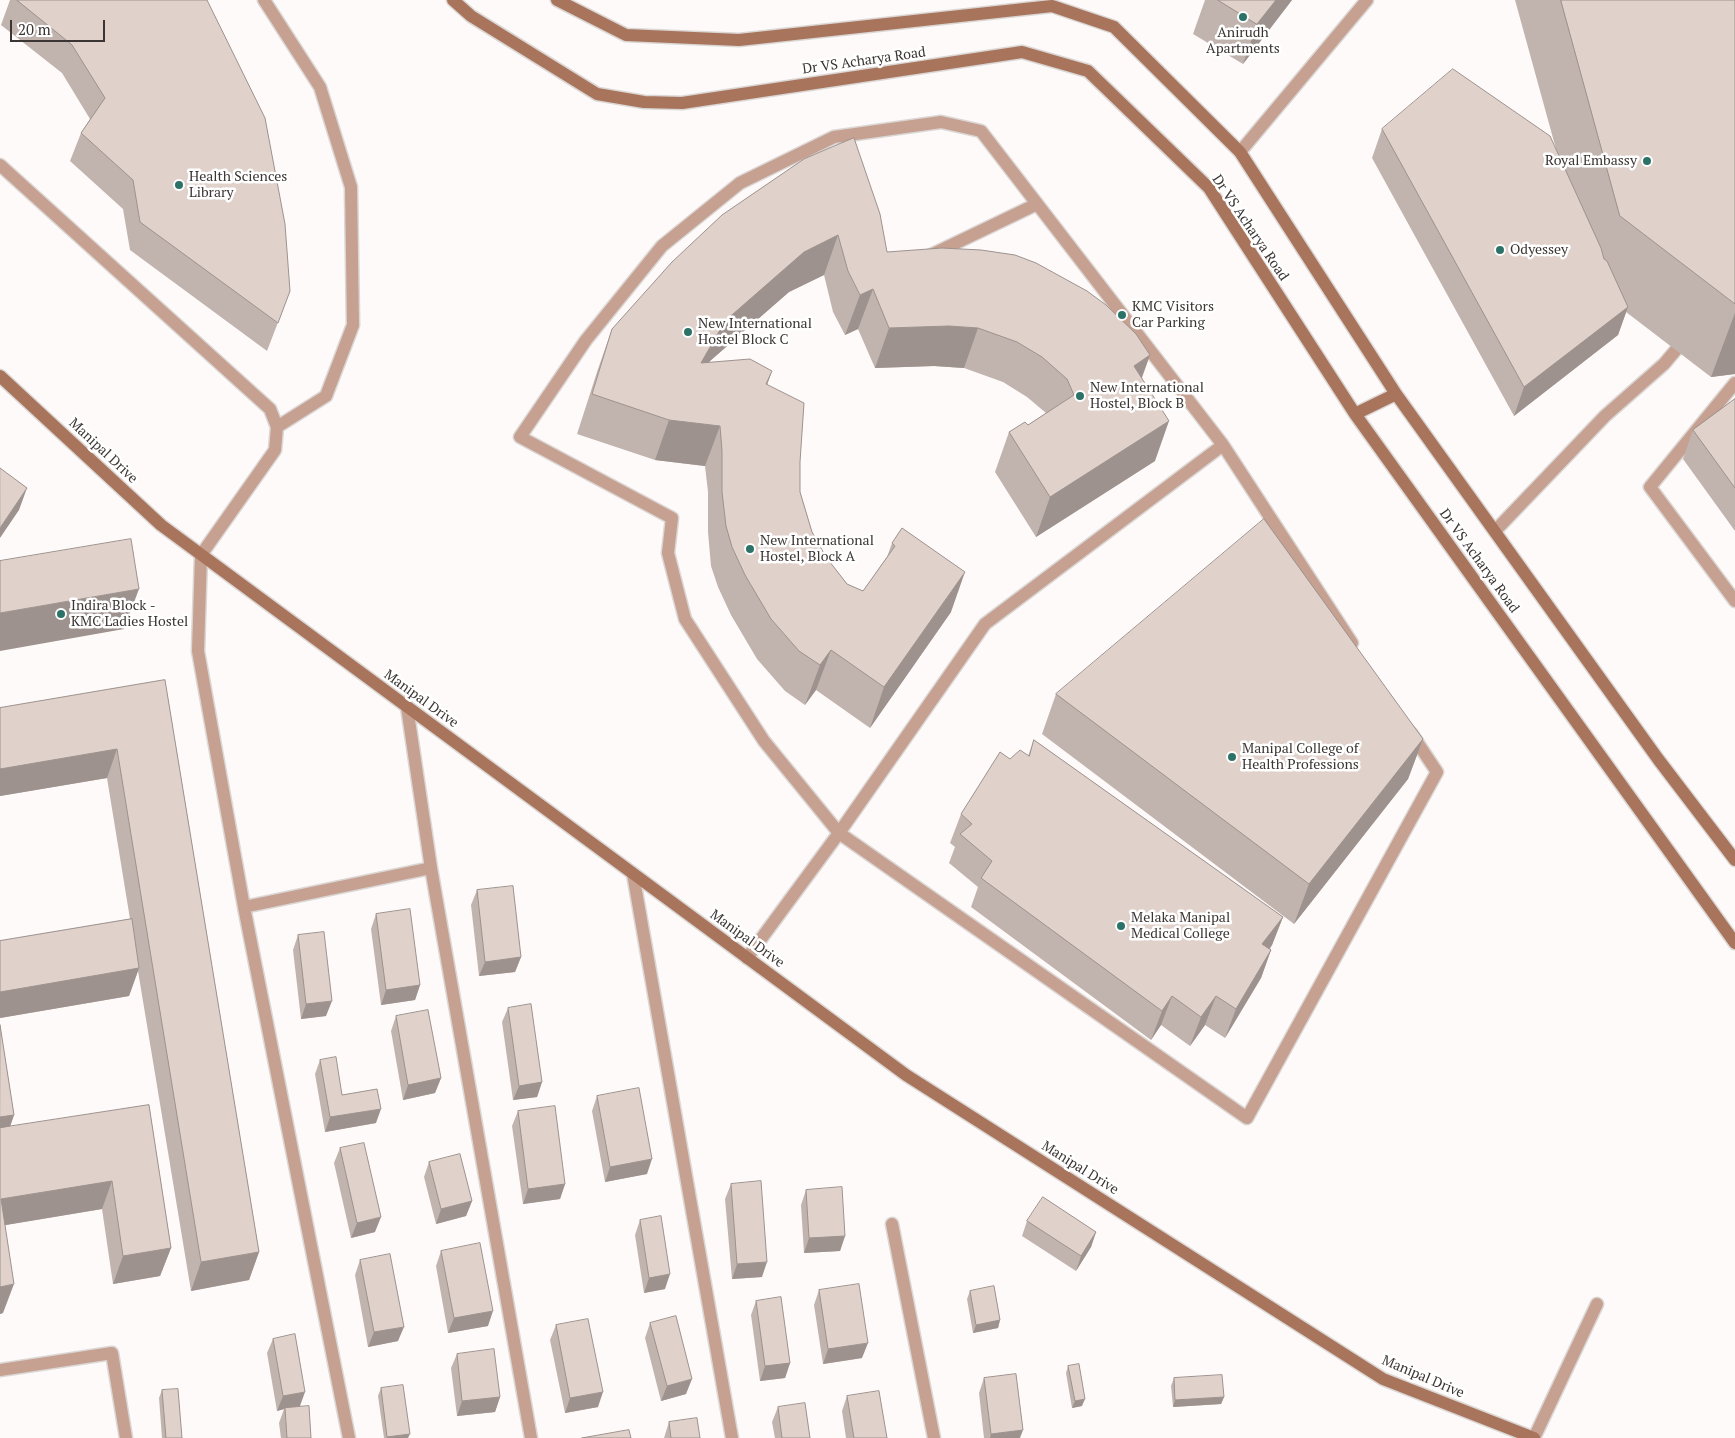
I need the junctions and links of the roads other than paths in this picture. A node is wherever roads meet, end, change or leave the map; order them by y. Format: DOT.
graph roads {
  1 [pos="264,0"];
  2 [pos="453,0"];
  3 [pos="1367,0"];
  4 [pos="562,1"];
  5 [pos="1240,152"];
  6 [pos="0,165"];
  7 [pos="1037,204"];
  8 [pos="920,260"];
  9 [pos="1694,328"];
  10 [pos="0,376"];
  11 [pos="1735,383"];
  12 [pos="1396,394"];
  13 [pos="1355,414"];
  14 [pos="277,427"];
  15 [pos="1223,445"];
  16 [pos="1495,532"];
  17 [pos="201,555"];
  18 [pos="1735,601"];
  19 [pos="1357,649"];
  20 [pos="407,707"];
  21 [pos="1405,723"];
  22 [pos="839,833"];
  23 [pos="1735,860"];
  24 [pos="431,868"];
  25 [pos="633,874"];
  26 [pos="244,907"];
  27 [pos="1735,943"];
  28 [pos="747,958"];
  29 [pos="892,1224"];
  30 [pos="1596,1304"];
  31 [pos="0,1370"];
  32 [pos="126,1438"];
  33 [pos="349,1438"];
  34 [pos="531,1438"];
  35 [pos="732,1438"];
  36 [pos="934,1438"];
  37 [pos="1534,1438"];
  1 -- 14 [label="street"];
  2 -- 13 [label="main road, Dr VS Acharya Road"];
  3 -- 5 [label="street"];
  4 -- 5 [label="main road"];
  5 -- 12 [label="main road"];
  6 -- 14 [label="street"];
  7 -- 8 [label="street"];
  7 -- 15 [label="street"];
  7 -- 22 [label="street"];
  9 -- 16 [label="street"];
  10 -- 17 [label="main road, Manipal Drive"];
  11 -- 18 [label="street"];
  12 -- 13 [label="main road"];
  12 -- 16 [label="main road"];
  13 -- 27 [label="main road, Dr VS Acharya Road"];
  14 -- 17 [label="street"];
  15 -- 19 [label="street"];
  15 -- 22 [label="street"];
  16 -- 23 [label="main road"];
  17 -- 20 [label="main road, Manipal Drive"];
  17 -- 26 [label="street"];
  20 -- 24 [label="street"];
  20 -- 25 [label="main road, Manipal Drive"];
  21 -- 22 [label="street"];
  22 -- 28 [label="street"];
  24 -- 26 [label="street"];
  24 -- 34 [label="street"];
  25 -- 28 [label="main road, Manipal Drive"];
  25 -- 35 [label="street"];
  26 -- 33 [label="street"];
  28 -- 37 [label="main road, Manipal Drive"];
  29 -- 36 [label="street"];
  30 -- 37 [label="street"];
  31 -- 32 [label="street"];
}
